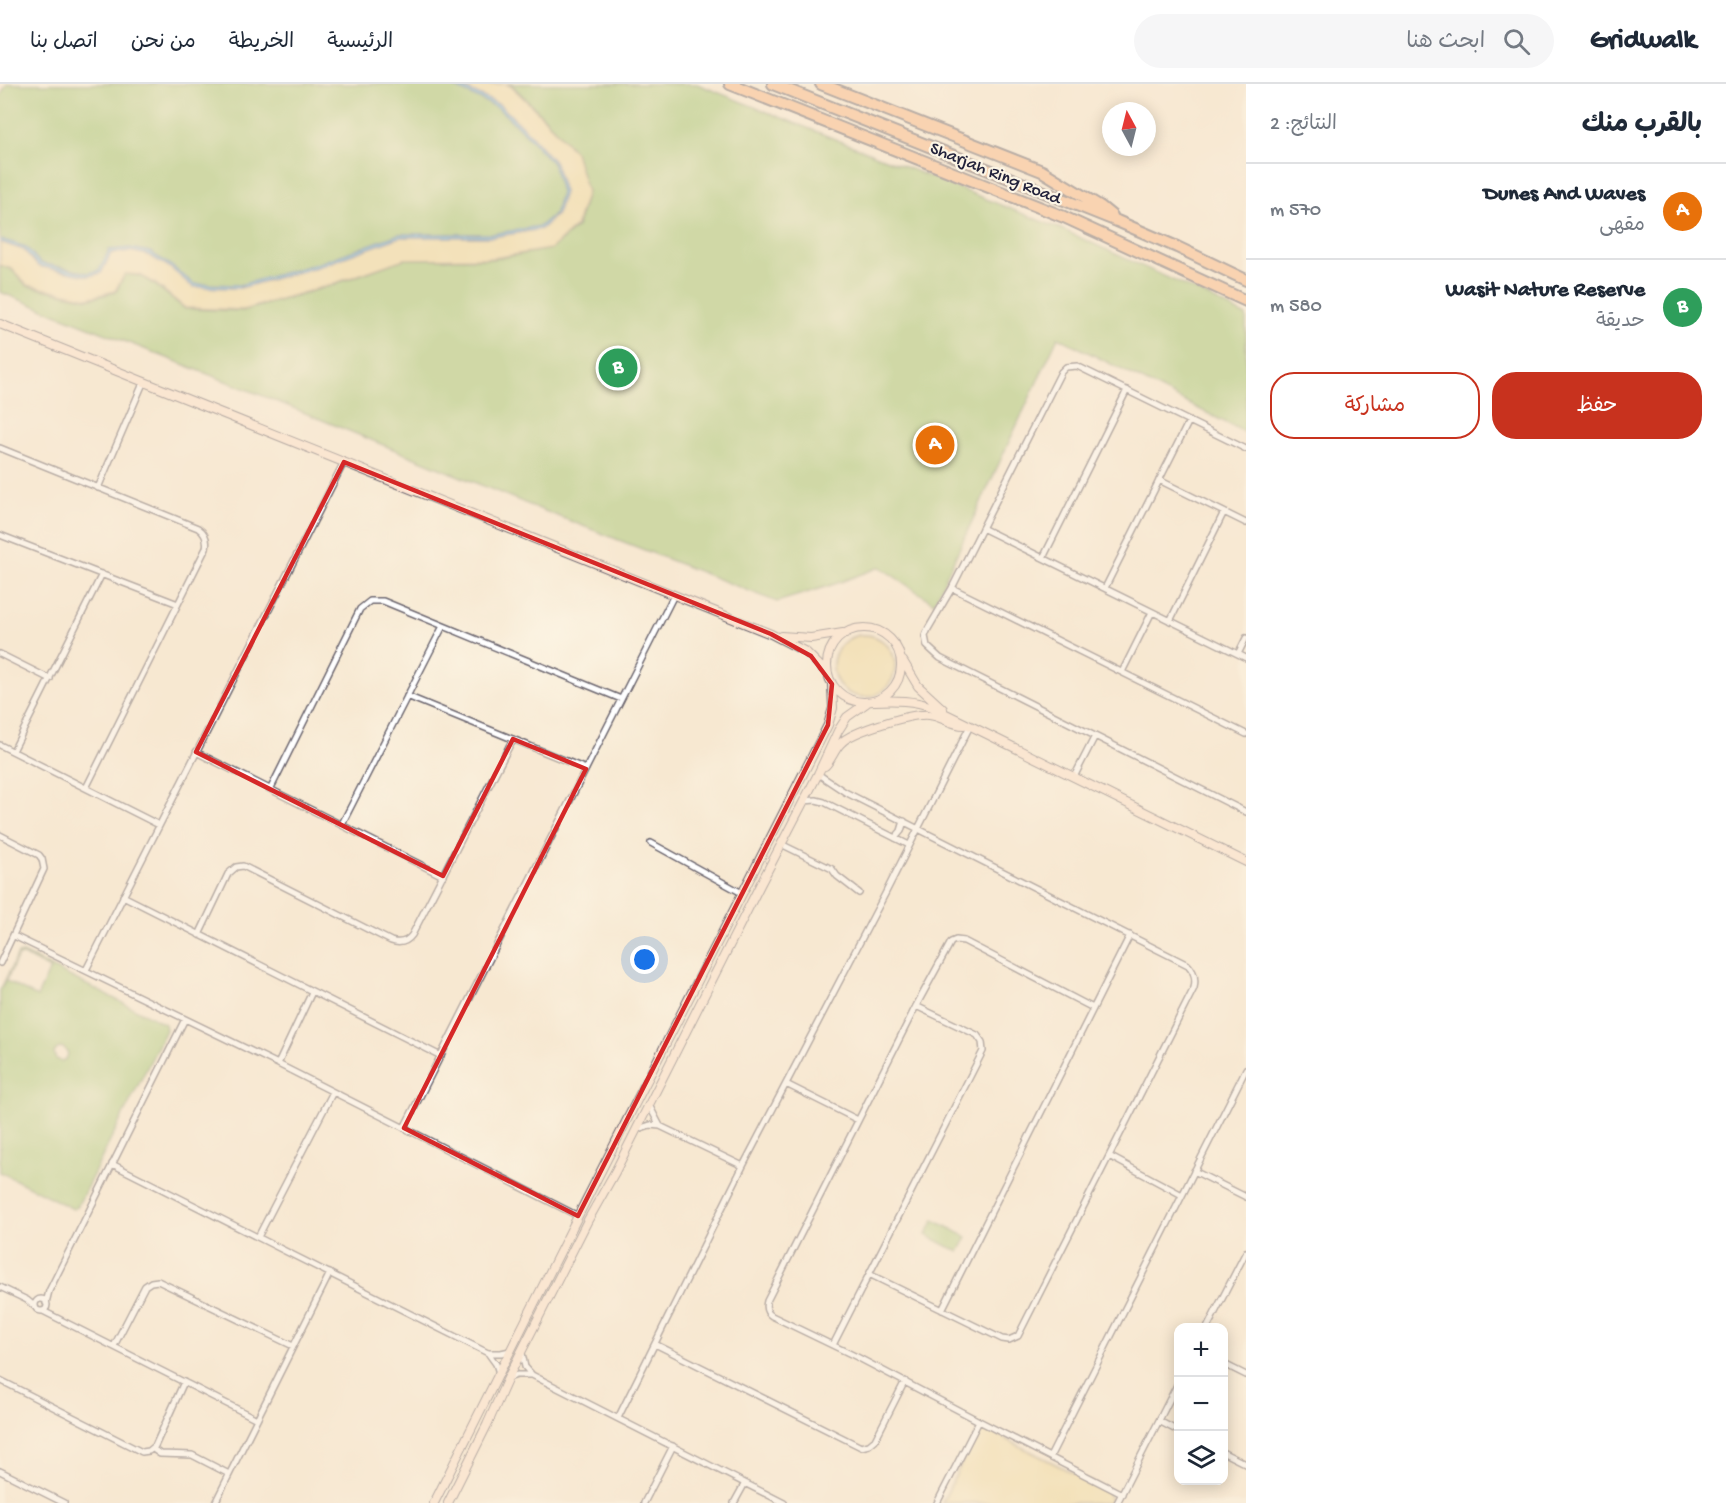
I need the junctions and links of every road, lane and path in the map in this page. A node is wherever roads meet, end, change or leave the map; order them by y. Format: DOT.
graph roads {
  1 [pos="730,84"];
  2 [pos="773,84"];
  3 [pos="821,84"];
  4 [pos="1117,221"];
  5 [pos="1246,280"];
  6 [pos="1246,301"];
  7 [pos="0,324"];
  8 [pos="144,381"];
  9 [pos="1127,390"];
  10 [pos="1189,421"];
  11 [pos="0,448"];
  12 [pos="1246,449"];
  13 [pos="344,462"];
  14 [pos="1159,480"];
  15 [pos="98,488"];
  16 [pos="1224,512"];
  17 [pos="1246,523"];
  18 [pos="982,528"];
  19 [pos="0,535"];
  20 [pos="1043,558"];
  21 [pos="102,574"];
  22 [pos="952,588"];
  23 [pos="1105,588"];
  24 [pos="674,595"];
  25 [pos="178,604"];
  26 [pos="1152,612"];
  27 [pos="1170,621"];
  28 [pos="443,626"];
  29 [pos="848,632"];
  30 [pos="771,634"];
  31 [pos="1246,638"];
  32 [pos="0,654"];
  33 [pos="1238,654"];
  34 [pos="901,656"];
  35 [pos="1246,658"];
  36 [pos="1122,672"];
  37 [pos="828,674"];
  38 [pos="50,678"];
  39 [pos="832,684"];
  40 [pos="407,696"];
  41 [pos="621,699"];
  42 [pos="872,701"];
  43 [pos="953,717"];
  44 [pos="970,726"];
  45 [pos="1246,734"];
  46 [pos="1095,736"];
  47 [pos="513,739"];
  48 [pos="0,745"];
  49 [pos="13,751"];
  50 [pos="196,752"];
  51 [pos="586,769"];
  52 [pos="820,771"];
  53 [pos="1074,777"];
  54 [pos="86,788"];
  55 [pos="270,788"];
  56 [pos="804,801"];
  57 [pos="1246,812"];
  58 [pos="904,821"];
  59 [pos="342,824"];
  60 [pos="159,825"];
  61 [pos="918,828"];
  62 [pos="0,835"];
  63 [pos="895,838"];
  64 [pos="651,843"];
  65 [pos="781,844"];
  66 [pos="766,845"];
  67 [pos="909,845"];
  68 [pos="1246,862"];
  69 [pos="443,876"];
  70 [pos="760,885"];
  71 [pos="742,893"];
  72 [pos="859,893"];
  73 [pos="123,896"];
  74 [pos="199,935"];
  75 [pos="1130,935"];
  76 [pos="14,936"];
  77 [pos="0,963"];
  78 [pos="86,970"];
  79 [pos="312,992"];
  80 [pos="916,1006"];
  81 [pos="1094,1008"];
  82 [pos="185,1019"];
  83 [pos="441,1056"];
  84 [pos="278,1064"];
  85 [pos="1246,1069"];
  86 [pos="786,1084"];
  87 [pos="333,1092"];
  88 [pos="648,1105"];
  89 [pos="858,1120"];
  90 [pos="660,1126"];
  91 [pos="404,1128"];
  92 [pos="637,1129"];
  93 [pos="1109,1156"];
  94 [pos="112,1164"];
  95 [pos="743,1166"];
  96 [pos="1194,1171"];
  97 [pos="1182,1195"];
  98 [pos="1246,1197"];
  99 [pos="578,1216"];
  100 [pos="258,1237"];
  101 [pos="1246,1252"];
  102 [pos="330,1273"];
  103 [pos="869,1274"];
  104 [pos="0,1287"];
  105 [pos="41,1304"];
  106 [pos="942,1310"];
  107 [pos="1210,1323"];
  108 [pos="655,1344"];
  109 [pos="833,1345"];
  110 [pos="114,1346"];
  111 [pos="293,1346"];
  112 [pos="510,1351"];
  113 [pos="522,1351"];
  114 [pos="488,1353"];
  115 [pos="1228,1366"];
  116 [pos="499,1373"];
  117 [pos="532,1375"];
  118 [pos="1246,1375"];
  119 [pos="508,1378"];
  120 [pos="0,1380"];
  121 [pos="905,1381"];
  122 [pos="184,1382"];
  123 [pos="1174,1392"];
  124 [pos="618,1418"];
  125 [pos="257,1419"];
  126 [pos="979,1421"];
  127 [pos="1159,1421"];
  128 [pos="1174,1428"];
  129 [pos="673,1446"];
  130 [pos="153,1449"];
  131 [pos="1228,1455"];
  132 [pos="1050,1457"];
  133 [pos="1246,1464"];
  134 [pos="0,1471"];
  135 [pos="229,1474"];
  136 [pos="745,1483"];
  137 [pos="1122,1494"];
  138 [pos="64,1503"];
  139 [pos="215,1503"];
  140 [pos="434,1503"];
  141 [pos="448,1503"];
  142 [pos="644,1503"];
  143 [pos="734,1503"];
  144 [pos="784,1503"];
  145 [pos="937,1503"];
  146 [pos="1117,1503"];
  1 -- 6 [label="highway, Sharjah Ring Road"];
  2 -- 4 [label="highway, Sharjah Ring Road"];
  3 -- 4 [label="highway"];
  4 -- 5 [label="highway, Sharjah Ring Road"];
  7 -- 8 [label="main road"];
  8 -- 13 [label="main road"];
  8 -- 15 [label="street"];
  9 -- 10 [label="street"];
  9 -- 18 [label="street"];
  9 -- 20 [label="street"];
  10 -- 12 [label="street"];
  10 -- 14 [label="street"];
  11 -- 15 [label="street"];
  13 -- 24 [label="main road"];
  13 -- 50 [label="street"];
  14 -- 16 [label="street"];
  14 -- 23 [label="street"];
  15 -- 25 [label="street"];
  16 -- 17 [label="street"];
  16 -- 27 [label="street"];
  18 -- 20 [label="street"];
  18 -- 22 [label="street"];
  19 -- 21 [label="street"];
  20 -- 23 [label="street"];
  21 -- 25 [label="street"];
  21 -- 38 [label="street"];
  22 -- 36 [label="street"];
  22 -- 46 [label="street"];
  23 -- 26 [label="street"];
  24 -- 30 [label="main road"];
  24 -- 41 [label="street"];
  25 -- 54 [label="street"];
  26 -- 27 [label="street"];
  26 -- 36 [label="street"];
  27 -- 33 [label="street"];
  28 -- 40 [label="street"];
  28 -- 41 [label="street"];
  28 -- 55 [label="street"];
  29 -- 30 [label="main road"];
  29 -- 34 [label="main road"];
  29 -- 37 [label="main road"];
  30 -- 37 [label="main road"];
  31 -- 33 [label="street"];
  32 -- 38 [label="street"];
  33 -- 35 [label="street"];
  34 -- 42 [label="main road"];
  34 -- 43 [label="main road"];
  36 -- 45 [label="street"];
  37 -- 39 [label="main road"];
  38 -- 49 [label="street"];
  39 -- 42 [label="main road"];
  39 -- 66 [label="main road"];
  40 -- 47 [label="street"];
  40 -- 59 [label="street"];
  41 -- 51 [label="street"];
  42 -- 43 [label="main road"];
  42 -- 52 [label="main road"];
  43 -- 44 [label="main road"];
  44 -- 52 [label="main road"];
  44 -- 53 [label="main road"];
  44 -- 61 [label="street"];
  46 -- 53 [label="street"];
  46 -- 57 [label="street"];
  47 -- 51 [label="street"];
  47 -- 69 [label="street"];
  48 -- 49 [label="street"];
  49 -- 54 [label="street"];
  50 -- 55 [label="street"];
  50 -- 60 [label="street"];
  51 -- 83 [label="street"];
  52 -- 56 [label="main road"];
  52 -- 58 [label="street"];
  53 -- 68 [label="main road"];
  54 -- 60 [label="street"];
  55 -- 59 [label="street"];
  56 -- 63 [label="street"];
  56 -- 65 [label="main road"];
  58 -- 61 [label="street"];
  58 -- 63 [label="street"];
  59 -- 69 [label="street"];
  60 -- 73 [label="street"];
  61 -- 67 [label="street"];
  61 -- 75 [label="street"];
  62 -- 76 [label="street"];
  63 -- 67 [label="street"];
  64 -- 71 [label="street"];
  65 -- 70 [label="main road"];
  65 -- 72 [label="street"];
  66 -- 70 [label="main road"];
  66 -- 71 [label="main road"];
  67 -- 86 [label="street"];
  69 -- 74 [label="street"];
  70 -- 88 [label="main road"];
  71 -- 99 [label="main road"];
  73 -- 74 [label="street"];
  73 -- 78 [label="street"];
  74 -- 79 [label="street"];
  75 -- 81 [label="street"];
  75 -- 93 [label="street"];
  76 -- 77 [label="street"];
  76 -- 78 [label="street"];
  78 -- 82 [label="street"];
  79 -- 83 [label="street"];
  79 -- 84 [label="street"];
  80 -- 81 [label="street"];
  80 -- 89 [label="street"];
  80 -- 103 [label="street"];
  81 -- 106 [label="street"];
  82 -- 84 [label="street"];
  82 -- 94 [label="street"];
  83 -- 91 [label="street"];
  84 -- 87 [label="street"];
  85 -- 96 [label="street"];
  86 -- 89 [label="street"];
  86 -- 95 [label="street"];
  87 -- 91 [label="street"];
  87 -- 100 [label="street"];
  88 -- 90 [label="street"];
  88 -- 92 [label="main road"];
  89 -- 109 [label="street"];
  90 -- 92 [label="street"];
  90 -- 95 [label="street"];
  91 -- 99 [label="street"];
  92 -- 113 [label="main road"];
  93 -- 97 [label="street"];
  93 -- 106 [label="street"];
  94 -- 100 [label="street"];
  94 -- 105 [label="street"];
  95 -- 108 [label="street"];
  96 -- 97 [label="street"];
  96 -- 98 [label="street"];
  97 -- 132 [label="street"];
  99 -- 112 [label="main road"];
  100 -- 102 [label="street"];
  101 -- 107 [label="street"];
  102 -- 111 [label="street"];
  102 -- 114 [label="street"];
  103 -- 106 [label="street"];
  103 -- 109 [label="street"];
  104 -- 105 [label="street"];
  105 -- 110 [label="street"];
  108 -- 121 [label="street"];
  108 -- 124 [label="street"];
  109 -- 121 [label="street"];
  110 -- 111 [label="street"];
  110 -- 122 [label="street"];
  111 -- 125 [label="street"];
  112 -- 114 [label="street"];
  112 -- 116 [label="main road"];
  113 -- 117 [label="street"];
  113 -- 119 [label="main road"];
  114 -- 116 [label="street"];
  115 -- 118 [label="street"];
  116 -- 140 [label="main road"];
  117 -- 119 [label="street"];
  117 -- 124 [label="street"];
  119 -- 141 [label="main road"];
  120 -- 130 [label="street"];
  121 -- 126 [label="street"];
  122 -- 125 [label="street"];
  122 -- 130 [label="street"];
  123 -- 127 [label="street"];
  124 -- 129 [label="street"];
  125 -- 135 [label="street"];
  126 -- 132 [label="street"];
  126 -- 145 [label="street"];
  127 -- 128 [label="street"];
  127 -- 137 [label="street"];
  129 -- 136 [label="street"];
  129 -- 142 [label="street"];
  130 -- 135 [label="street"];
  131 -- 133 [label="street"];
  132 -- 137 [label="street"];
  134 -- 138 [label="street"];
  135 -- 139 [label="street"];
  136 -- 143 [label="street"];
  136 -- 144 [label="street"];
  137 -- 146 [label="street"];
}
